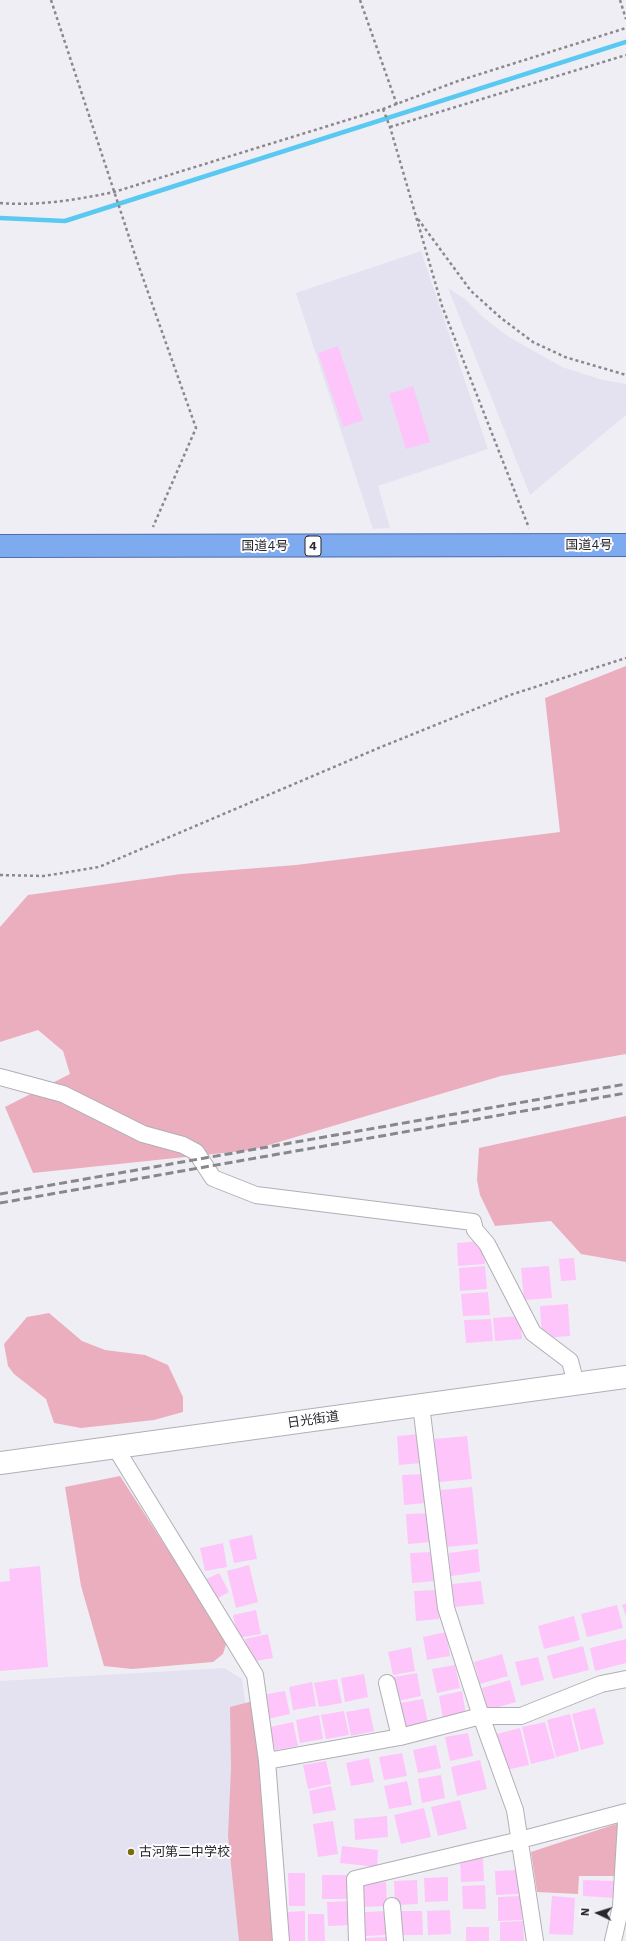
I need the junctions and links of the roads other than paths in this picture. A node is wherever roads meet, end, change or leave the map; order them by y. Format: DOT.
graph roads {
  1 [pos="626,545"];
  2 [pos="0,546"];
  3 [pos="0,1077"];
  4 [pos="626,1377"];
  5 [pos="576,1384"];
  6 [pos="421,1405"];
  7 [pos="115,1447"];
  8 [pos="0,1463"];
  9 [pos="626,1680"];
  10 [pos="387,1683"];
  11 [pos="481,1716"];
  12 [pos="400,1737"];
  13 [pos="267,1761"];
  14 [pos="626,1812"];
  15 [pos="626,1822"];
  16 [pos="520,1840"];
  17 [pos="392,1906"];
  18 [pos="281,1941"];
  19 [pos="357,1941"];
  20 [pos="395,1941"];
  21 [pos="535,1941"];
  22 [pos="613,1941"];
  1 -- 2 [label="highway, 国道4号 / 4"];
  3 -- 5 [label="street"];
  4 -- 5 [label="main road, 日光街道"];
  5 -- 6 [label="main road, 日光街道"];
  6 -- 7 [label="main road, 日光街道"];
  6 -- 11 [label="street"];
  7 -- 8 [label="main road, 日光街道"];
  7 -- 13 [label="street"];
  9 -- 11 [label="street"];
  10 -- 12 [label="street"];
  11 -- 12 [label="street"];
  11 -- 16 [label="street"];
  12 -- 13 [label="street"];
  13 -- 18 [label="street"];
  14 -- 16 [label="street"];
  15 -- 22 [label="street"];
  16 -- 19 [label="street"];
  16 -- 21 [label="street"];
  17 -- 20 [label="street"];
}
